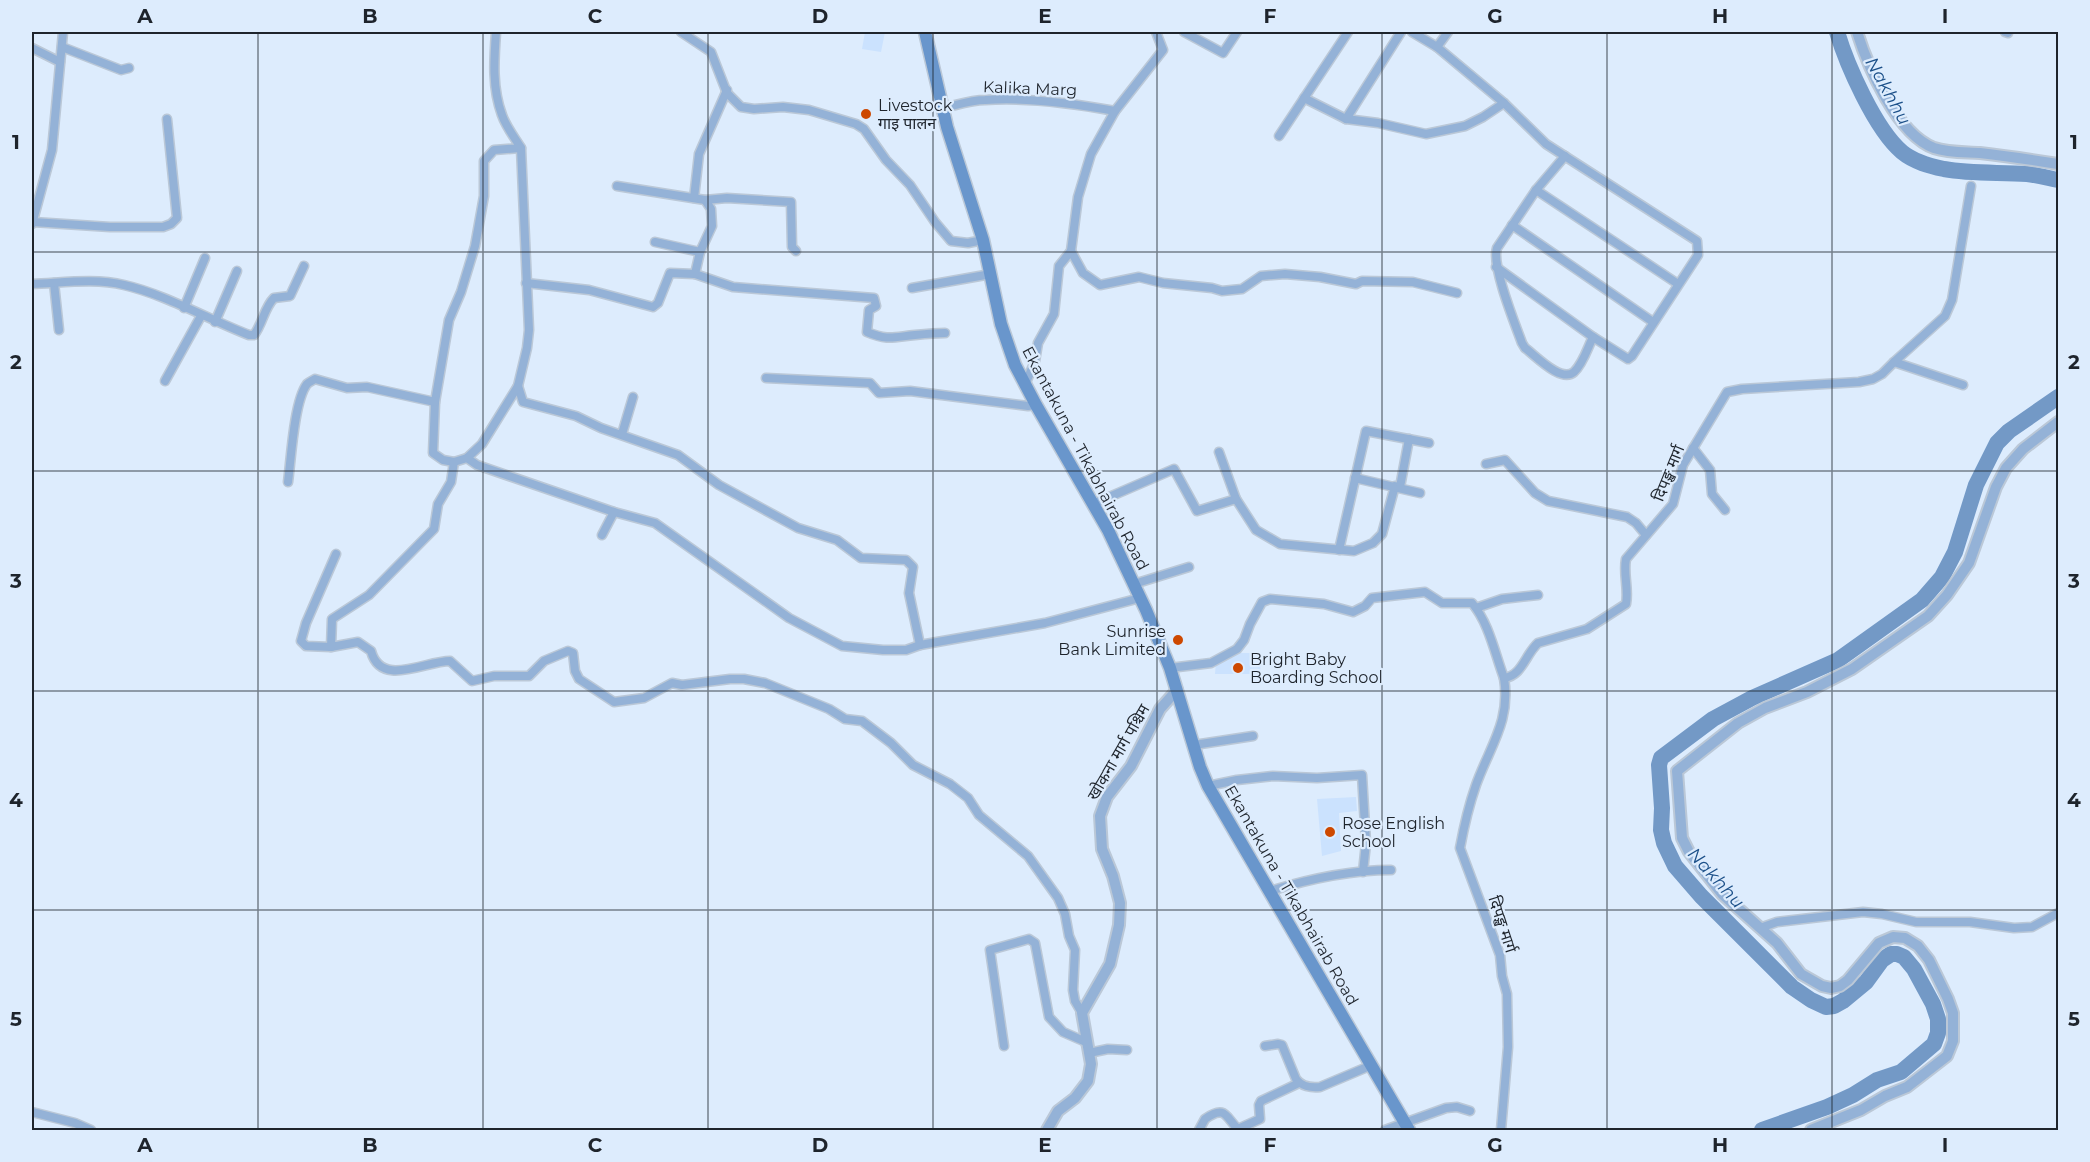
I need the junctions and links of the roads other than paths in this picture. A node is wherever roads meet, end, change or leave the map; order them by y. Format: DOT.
graph roads {
  1 [pos="63,32"];
  2 [pos="496,32"];
  3 [pos="681,32"];
  4 [pos="925,32"];
  5 [pos="1156,32"];
  6 [pos="1184,32"];
  7 [pos="1238,32"];
  8 [pos="1348,32"];
  9 [pos="1401,32"];
  10 [pos="1412,32"];
  11 [pos="1448,32"];
  12 [pos="1857,32"];
  13 [pos="62,47"];
  14 [pos="1437,47"];
  15 [pos="32,48"];
  16 [pos="60,62"];
  17 [pos="129,68"];
  18 [pos="727,90"];
  19 [pos="1304,98"];
  20 [pos="1504,103"];
  21 [pos="943,108"];
  22 [pos="1115,111"];
  23 [pos="167,119"];
  24 [pos="1346,119"];
  25 [pos="1279,136"];
  26 [pos="521,148"];
  27 [pos="1565,156"];
  28 [pos="2058,164"];
  29 [pos="617,186"];
  30 [pos="1971,186"];
  31 [pos="1536,190"];
  32 [pos="694,198"];
  33 [pos="705,200"];
  34 [pos="32,223"];
  35 [pos="1512,225"];
  36 [pos="983,240"];
  37 [pos="655,242"];
  38 [pos="796,251"];
  39 [pos="700,252"];
  40 [pos="1071,252"];
  41 [pos="205,258"];
  42 [pos="304,266"];
  43 [pos="1496,267"];
  44 [pos="237,271"];
  45 [pos="694,274"];
  46 [pos="991,274"];
  47 [pos="54,283"];
  48 [pos="526,283"];
  49 [pos="32,284"];
  50 [pos="1678,284"];
  51 [pos="912,288"];
  52 [pos="1457,292"];
  53 [pos="184,308"];
  54 [pos="201,316"];
  55 [pos="216,322"];
  56 [pos="1653,322"];
  57 [pos="59,330"];
  58 [pos="945,333"];
  59 [pos="1593,337"];
  60 [pos="1894,362"];
  61 [pos="766,378"];
  62 [pos="165,381"];
  63 [pos="1025,385"];
  64 [pos="1963,385"];
  65 [pos="518,386"];
  66 [pos="633,397"];
  67 [pos="435,402"];
  68 [pos="1036,405"];
  69 [pos="2058,422"];
  70 [pos="621,434"];
  71 [pos="1409,439"];
  72 [pos="1429,443"];
  73 [pos="1693,448"];
  74 [pos="1219,452"];
  75 [pos="467,458"];
  76 [pos="454,462"];
  77 [pos="1486,464"];
  78 [pos="1355,478"];
  79 [pos="288,482"];
  80 [pos="1397,487"];
  81 [pos="1420,493"];
  82 [pos="1236,500"];
  83 [pos="1094,504"];
  84 [pos="1725,510"];
  85 [pos="614,512"];
  86 [pos="602,535"];
  87 [pos="1646,535"];
  88 [pos="1339,550"];
  89 [pos="336,554"];
  90 [pos="1189,567"];
  91 [pos="1134,584"];
  92 [pos="1538,595"];
  93 [pos="1140,598"];
  94 [pos="1476,608"];
  95 [pos="920,645"];
  96 [pos="331,647"];
  97 [pos="1170,668"];
  98 [pos="1504,678"];
  99 [pos="1177,690"];
  100 [pos="1253,736"];
  101 [pos="1194,745"];
  102 [pos="1209,786"];
  103 [pos="1391,870"];
  104 [pos="1363,872"];
  105 [pos="1270,891"];
  106 [pos="2058,913"];
  107 [pos="1760,928"];
  108 [pos="1082,1013"];
  109 [pos="1086,1042"];
  110 [pos="1004,1046"];
  111 [pos="1265,1046"];
  112 [pos="1127,1050"];
  113 [pos="1089,1053"];
  114 [pos="1372,1065"];
  115 [pos="1299,1083"];
  116 [pos="1470,1111"];
  117 [pos="32,1112"];
  118 [pos="1407,1127"];
  119 [pos="91,1131"];
  120 [pos="1047,1131"];
  121 [pos="1199,1131"];
  122 [pos="1385,1131"];
  123 [pos="1501,1131"];
  124 [pos="1811,1131"];
  1 -- 13 [label="street"];
  2 -- 26 [label="street"];
  3 -- 18 [label="street"];
  4 -- 21 [label="main road, Ekantakuna - Tikabhairab Road"];
  5 -- 22 [label="street"];
  6 -- 7 [label="street"];
  8 -- 19 [label="street"];
  9 -- 24 [label="street"];
  10 -- 14 [label="street"];
  11 -- 14 [label="street"];
  12 -- 28 [label="street"];
  13 -- 16 [label="street"];
  13 -- 17 [label="street"];
  14 -- 20 [label="street"];
  15 -- 16 [label="street"];
  16 -- 34 [label="street"];
  18 -- 32 [label="street"];
  18 -- 36 [label="street"];
  19 -- 24 [label="street"];
  19 -- 25 [label="street"];
  20 -- 24 [label="street"];
  20 -- 27 [label="street"];
  21 -- 22 [label="street, Kalika Marg"];
  21 -- 36 [label="main road, Ekantakuna - Tikabhairab Road"];
  22 -- 40 [label="street"];
  23 -- 34 [label="street"];
  26 -- 48 [label="street"];
  26 -- 67 [label="street"];
  27 -- 31 [label="street"];
  27 -- 50 [label="street"];
  29 -- 32 [label="street"];
  30 -- 60 [label="street, दिपङ्ख मार्ग"];
  31 -- 35 [label="street"];
  31 -- 50 [label="street"];
  32 -- 33 [label="street"];
  33 -- 38 [label="street"];
  33 -- 39 [label="street"];
  35 -- 43 [label="street"];
  35 -- 56 [label="street"];
  36 -- 46 [label="main road, Ekantakuna - Tikabhairab Road"];
  37 -- 39 [label="street"];
  39 -- 45 [label="street"];
  40 -- 52 [label="street"];
  40 -- 63 [label="street"];
  41 -- 53 [label="street"];
  42 -- 55 [label="street"];
  43 -- 59 [label="street"];
  43 -- 59 [label="street"];
  44 -- 55 [label="street"];
  45 -- 48 [label="street"];
  45 -- 58 [label="street"];
  46 -- 51 [label="street"];
  46 -- 63 [label="main road, Ekantakuna - Tikabhairab Road"];
  47 -- 49 [label="street"];
  47 -- 53 [label="street"];
  47 -- 57 [label="street"];
  48 -- 65 [label="street"];
  50 -- 56 [label="street"];
  53 -- 54 [label="street"];
  54 -- 55 [label="street"];
  54 -- 62 [label="street"];
  56 -- 59 [label="street"];
  60 -- 64 [label="street"];
  60 -- 73 [label="street, दिपङ्ख मार्ग"];
  61 -- 68 [label="street"];
  63 -- 68 [label="main road, Ekantakuna - Tikabhairab Road"];
  65 -- 70 [label="street"];
  65 -- 75 [label="street"];
  66 -- 70 [label="street"];
  67 -- 76 [label="street"];
  67 -- 79 [label="street"];
  68 -- 83 [label="main road, Ekantakuna - Tikabhairab Road"];
  69 -- 107 [label="street"];
  70 -- 95 [label="street"];
  71 -- 72 [label="street"];
  71 -- 78 [label="street"];
  71 -- 80 [label="street"];
  73 -- 84 [label="street"];
  73 -- 87 [label="street, दिपङ्ख मार्ग"];
  74 -- 82 [label="street"];
  75 -- 76 [label="street"];
  75 -- 85 [label="street"];
  76 -- 96 [label="street"];
  77 -- 87 [label="street"];
  78 -- 80 [label="street"];
  78 -- 88 [label="street"];
  80 -- 81 [label="street"];
  80 -- 88 [label="street"];
  82 -- 83 [label="street"];
  82 -- 88 [label="street"];
  83 -- 91 [label="main road, Ekantakuna - Tikabhairab Road"];
  85 -- 86 [label="street"];
  85 -- 95 [label="street"];
  87 -- 98 [label="street, दिपङ्ख मार्ग"];
  89 -- 96 [label="street"];
  90 -- 91 [label="street"];
  91 -- 93 [label="main road, Ekantakuna - Tikabhairab Road"];
  92 -- 94 [label="street"];
  93 -- 95 [label="street"];
  93 -- 97 [label="main road, Ekantakuna - Tikabhairab Road"];
  94 -- 97 [label="street"];
  94 -- 98 [label="street"];
  96 -- 108 [label="street"];
  97 -- 99 [label="main road, Ekantakuna - Tikabhairab Road"];
  98 -- 123 [label="street, दिपङ्ख मार्ग"];
  99 -- 101 [label="main road, Ekantakuna - Tikabhairab Road"];
  99 -- 108 [label="street, खोकना मार्ग पश्चिम"];
  100 -- 101 [label="street"];
  101 -- 102 [label="main road, Ekantakuna - Tikabhairab Road"];
  102 -- 104 [label="street"];
  102 -- 105 [label="main road, Ekantakuna - Tikabhairab Road"];
  103 -- 104 [label="street"];
  104 -- 105 [label="street"];
  105 -- 114 [label="main road, Ekantakuna - Tikabhairab Road"];
  106 -- 107 [label="street"];
  107 -- 124 [label="street"];
  108 -- 109 [label="street"];
  109 -- 110 [label="street"];
  109 -- 113 [label="street"];
  111 -- 115 [label="street"];
  112 -- 113 [label="street"];
  113 -- 120 [label="street"];
  114 -- 115 [label="street"];
  114 -- 118 [label="main road, Ekantakuna - Tikabhairab Road"];
  115 -- 121 [label="street"];
  116 -- 118 [label="street"];
  117 -- 119 [label="street"];
  118 -- 122 [label="street"];
}
